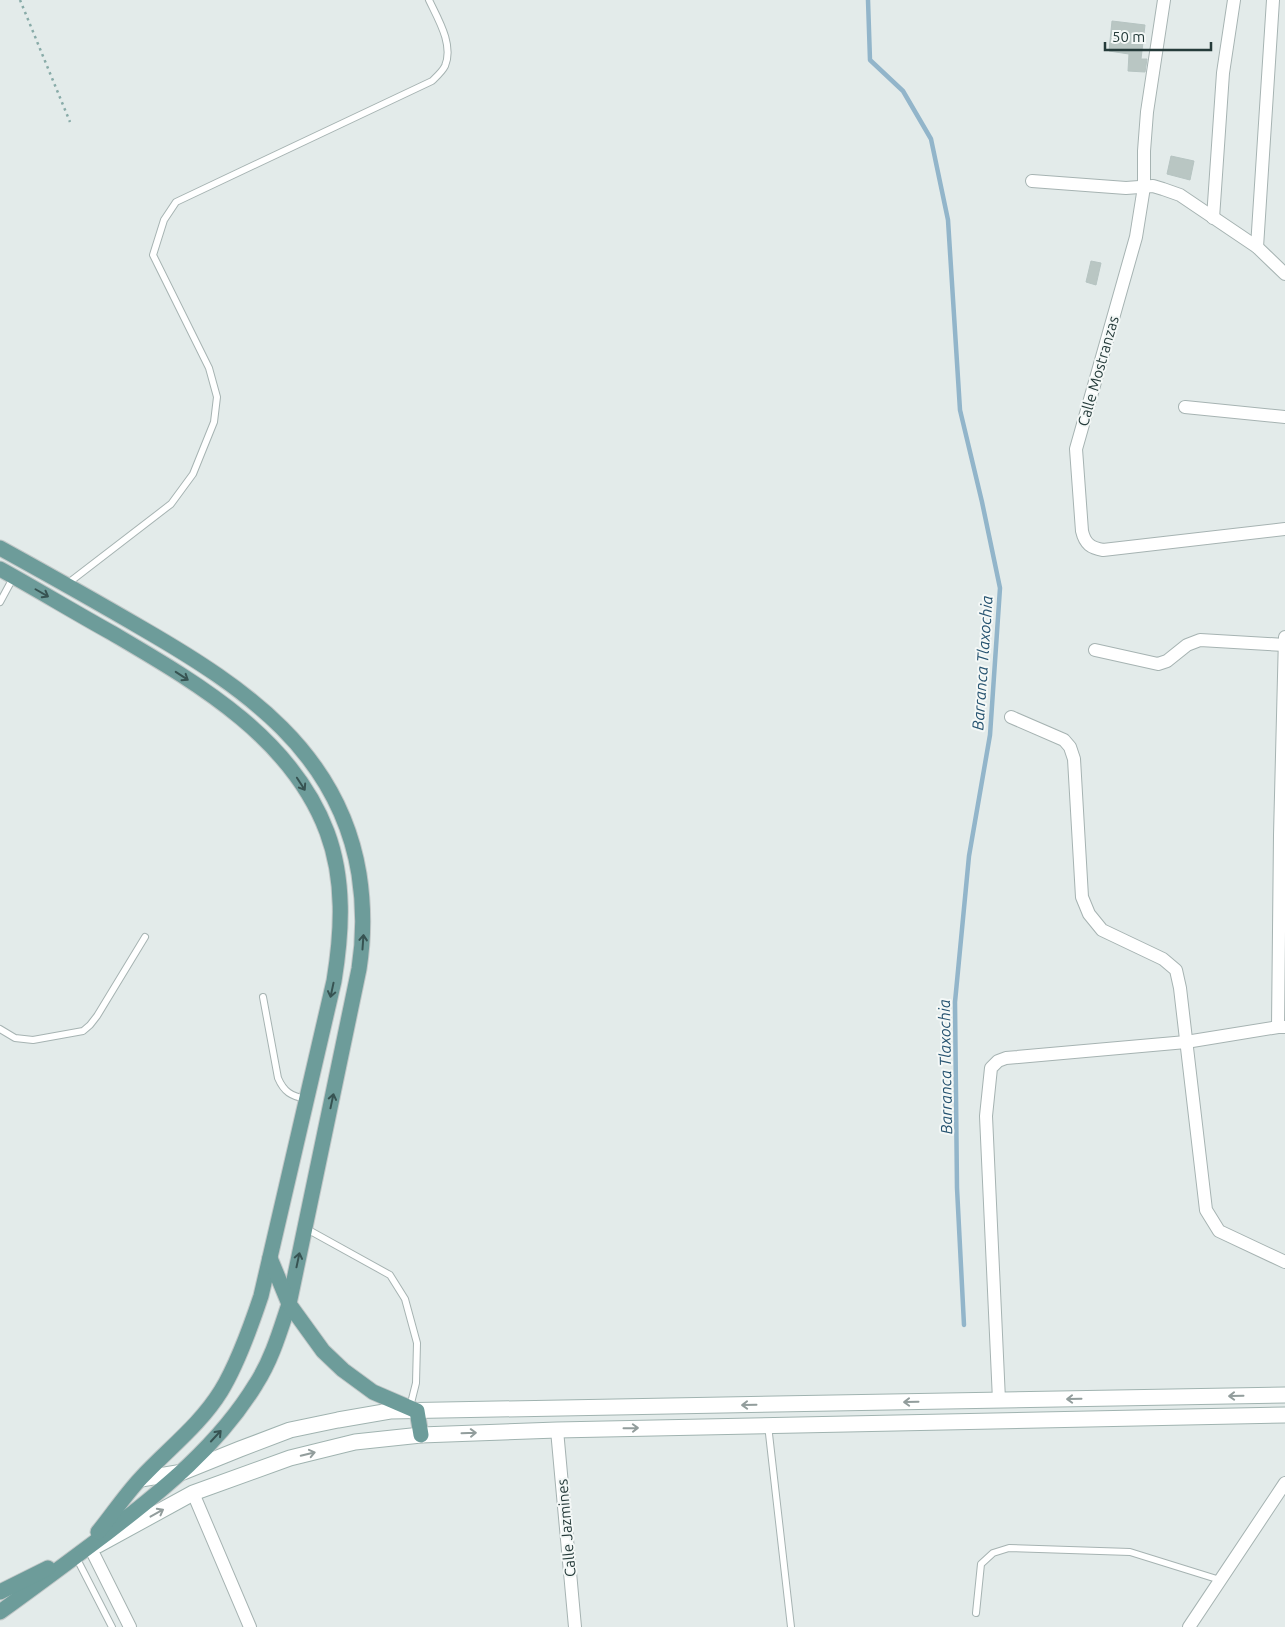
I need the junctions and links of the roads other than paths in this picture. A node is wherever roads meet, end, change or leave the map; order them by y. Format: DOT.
graph roads {
  1 [pos="429,0"];
  2 [pos="1164,0"];
  3 [pos="1234,0"];
  4 [pos="1273,0"];
  5 [pos="1032,181"];
  6 [pos="1144,187"];
  7 [pos="1213,218"];
  8 [pos="1257,247"];
  9 [pos="1285,274"];
  10 [pos="1185,408"];
  11 [pos="1285,417"];
  12 [pos="1285,530"];
  13 [pos="0,548"];
  14 [pos="0,569"];
  15 [pos="14,577"];
  16 [pos="66,585"];
  17 [pos="0,602"];
  18 [pos="1285,637"];
  19 [pos="1284,645"];
  20 [pos="1095,650"];
  21 [pos="1011,717"];
  22 [pos="146,937"];
  23 [pos="263,997"];
  24 [pos="1282,1027"];
  25 [pos="0,1029"];
  26 [pos="1186,1042"];
  27 [pos="307,1099"];
  28 [pos="305,1228"];
  29 [pos="270,1258"];
  30 [pos="1285,1262"];
  31 [pos="289,1304"];
  32 [pos="1285,1395"];
  33 [pos="999,1400"];
  34 [pos="963,1401"];
  35 [pos="414,1409"];
  36 [pos="1285,1415"];
  37 [pos="963,1422"];
  38 [pos="768,1425"];
  39 [pos="557,1430"];
  40 [pos="421,1435"];
  41 [pos="183,1472"];
  42 [pos="141,1479"];
  43 [pos="1285,1482"];
  44 [pos="193,1493"];
  45 [pos="84,1552"];
  46 [pos="1220,1580"];
  47 [pos="0,1592"];
  48 [pos="0,1612"];
  49 [pos="976,1613"];
  50 [pos="112,1627"];
  51 [pos="130,1627"];
  52 [pos="250,1627"];
  53 [pos="575,1627"];
  54 [pos="792,1627"];
  55 [pos="1189,1627"];
  1 -- 16 [label="lane"];
  2 -- 6 [label="street, Calle Mostranzas"];
  3 -- 7 [label="street"];
  4 -- 8 [label="street"];
  5 -- 6 [label="street"];
  6 -- 7 [label="street"];
  6 -- 12 [label="street, Calle Mostranzas"];
  7 -- 8 [label="street"];
  8 -- 9 [label="street"];
  10 -- 11 [label="street"];
  13 -- 16 [label="main road"];
  14 -- 15 [label="main road"];
  15 -- 17 [label="lane"];
  15 -- 27 [label="main road, one-way"];
  28 -- 16 [label="main road, one-way"];
  18 -- 19 [label="street"];
  19 -- 20 [label="street"];
  19 -- 24 [label="street"];
  21 -- 26 [label="street"];
  22 -- 25 [label="lane"];
  23 -- 27 [label="lane"];
  24 -- 26 [label="street"];
  26 -- 30 [label="street"];
  26 -- 33 [label="street"];
  27 -- 29 [label="main road"];
  31 -- 28 [label="main road, one-way"];
  28 -- 35 [label="lane"];
  29 -- 31 [label="main road"];
  29 -- 42 [label="main road"];
  31 -- 35 [label="main road"];
  41 -- 31 [label="main road, one-way"];
  32 -- 33 [label="main road, one-way"];
  33 -- 34 [label="main road"];
  34 -- 35 [label="main road, one-way"];
  34 -- 37 [label="main road"];
  35 -- 40 [label="main road"];
  35 -- 41 [label="main road"];
  36 -- 37 [label="main road"];
  37 -- 38 [label="main road"];
  39 -- 38 [label="main road, one-way"];
  38 -- 54 [label="lane"];
  40 -- 39 [label="main road, one-way"];
  39 -- 53 [label="street, Calle Jazmines"];
  44 -- 40 [label="main road, one-way"];
  41 -- 42 [label="main road"];
  41 -- 45 [label="main road"];
  42 -- 45 [label="main road"];
  43 -- 46 [label="street"];
  45 -- 44 [label="main road, one-way"];
  44 -- 52 [label="street"];
  45 -- 47 [label="main road"];
  45 -- 48 [label="main road"];
  45 -- 50 [label="lane"];
  45 -- 51 [label="street"];
  46 -- 49 [label="lane"];
  46 -- 55 [label="street"];
}
